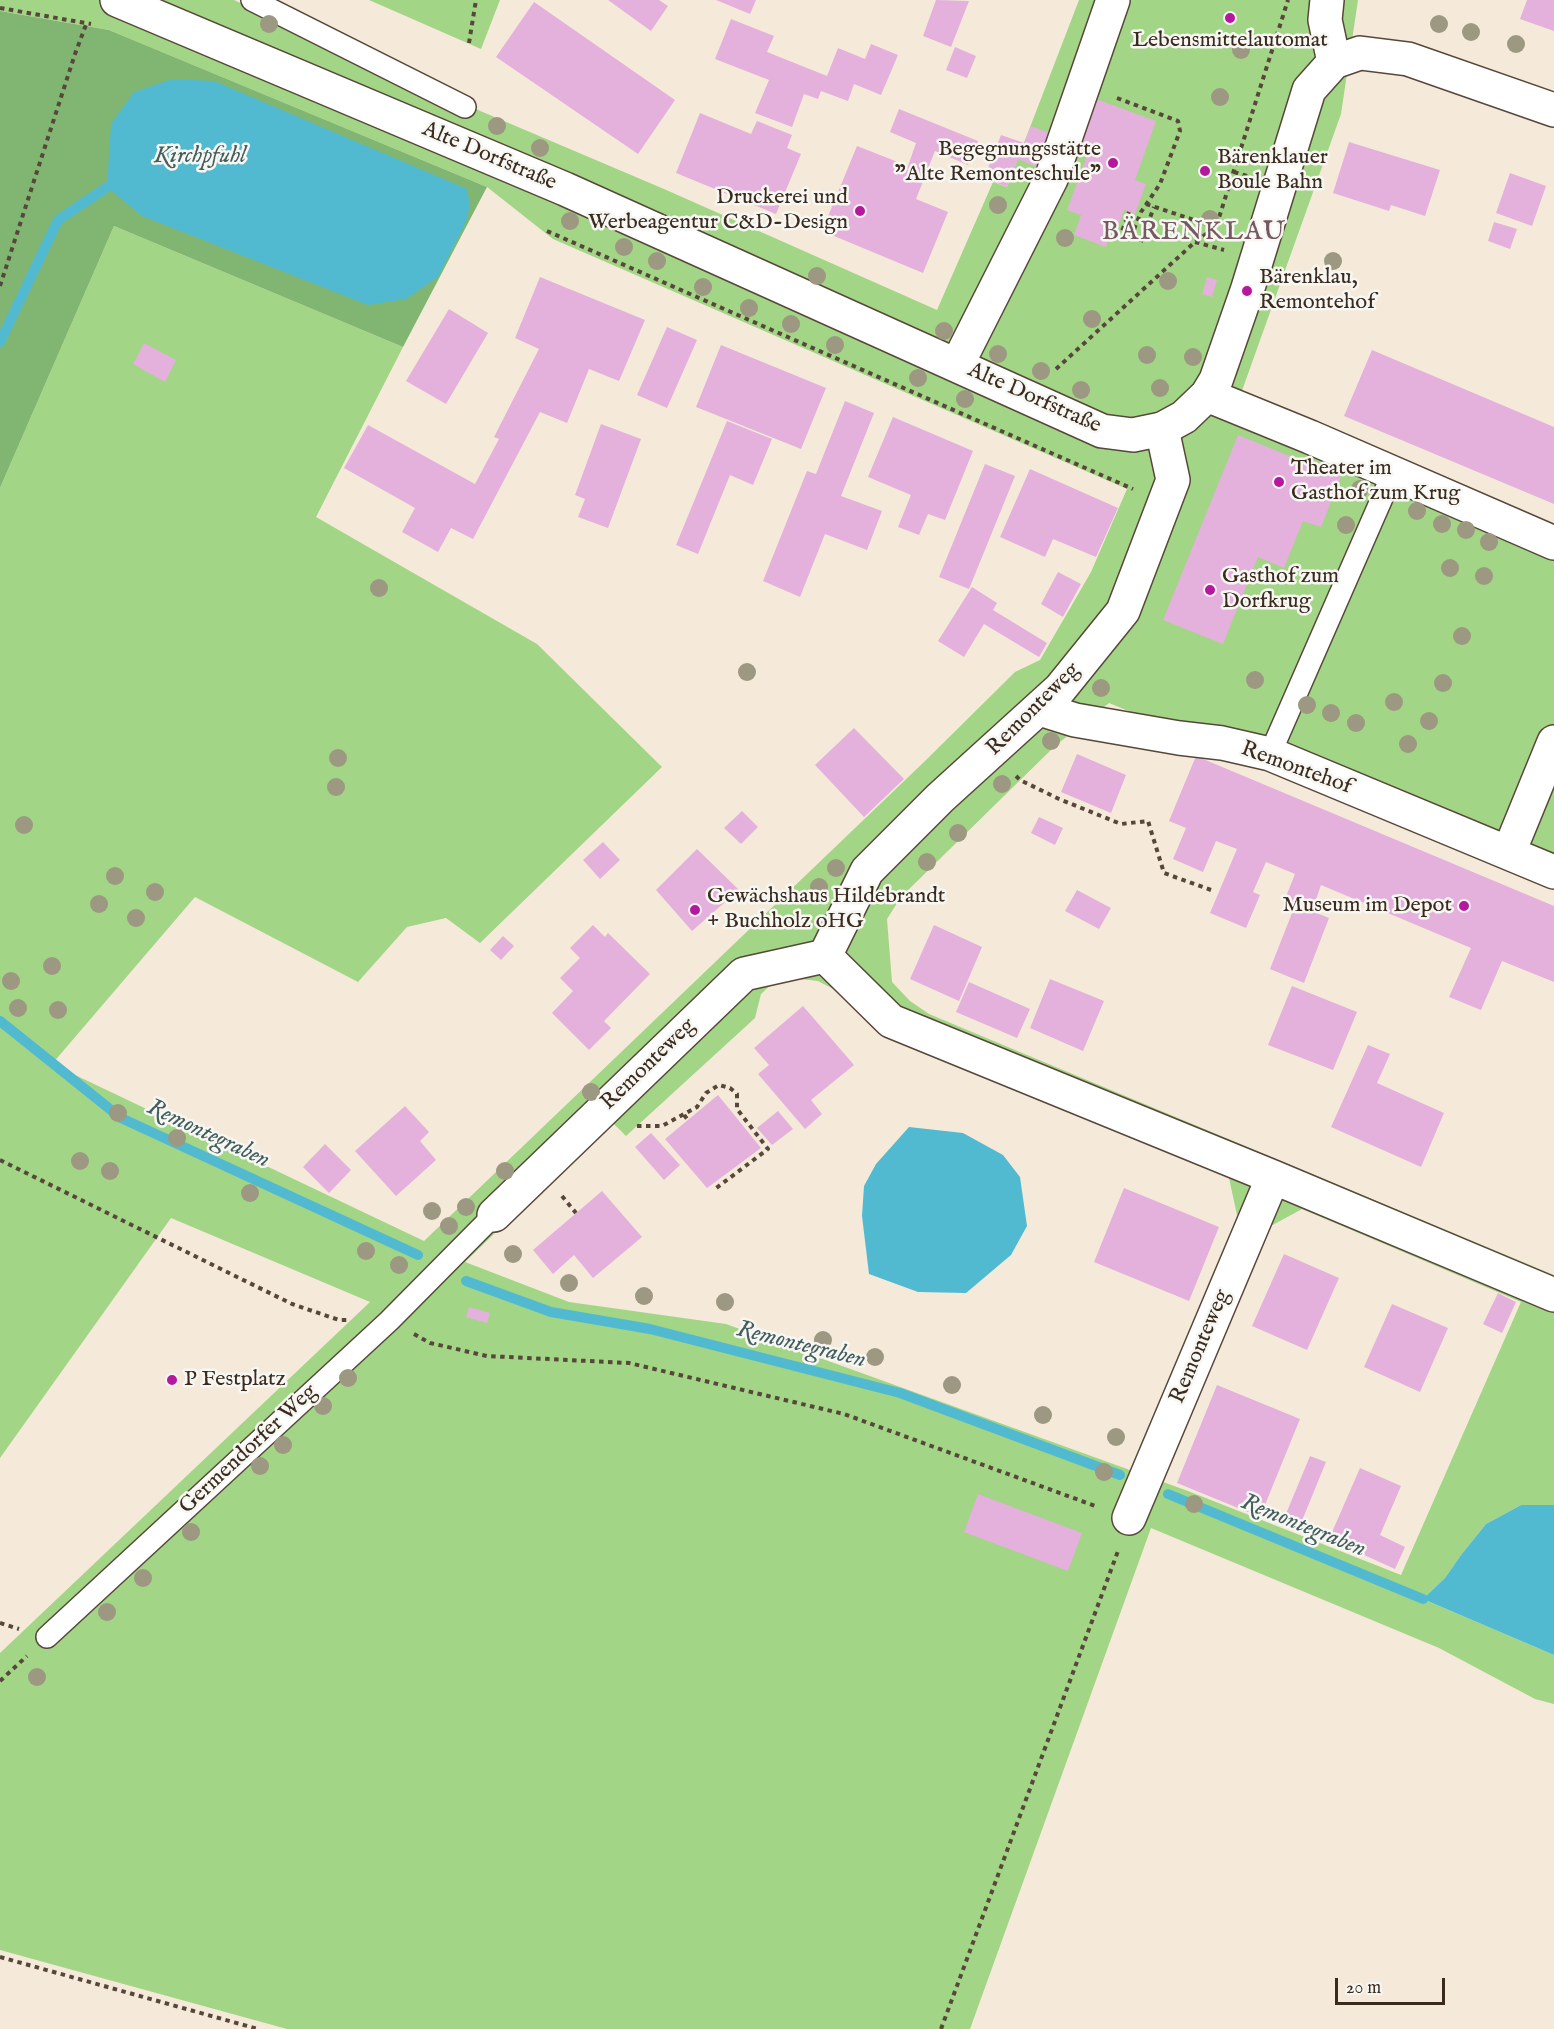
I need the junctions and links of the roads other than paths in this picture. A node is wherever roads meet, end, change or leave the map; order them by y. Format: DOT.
graph roads {
  1 [pos="252,0"];
  2 [pos="1113,0"];
  3 [pos="1327,0"];
  4 [pos="104,8"];
  5 [pos="1334,62"];
  6 [pos="465,107"];
  7 [pos="1554,110"];
  8 [pos="957,365"];
  9 [pos="1207,395"];
  10 [pos="1162,429"];
  11 [pos="1393,473"];
  12 [pos="1554,543"];
  13 [pos="1040,709"];
  14 [pos="1554,742"];
  15 [pos="1270,754"];
  16 [pos="1509,852"];
  17 [pos="1554,872"];
  18 [pos="825,956"];
  19 [pos="1273,1177"];
  20 [pos="494,1215"];
  21 [pos="1554,1295"];
  22 [pos="1129,1518"];
  23 [pos="47,1637"];
  1 -- 6 [label="lane"];
  2 -- 8 [label="street, Alte Dorfstraße"];
  3 -- 5 [label="street"];
  4 -- 8 [label="street, Alte Dorfstraße"];
  5 -- 7 [label="street"];
  5 -- 9 [label="street, Alte Dorfstraße"];
  8 -- 10 [label="street, Alte Dorfstraße"];
  9 -- 10 [label="street, Alte Dorfstraße"];
  9 -- 11 [label="street"];
  10 -- 13 [label="street, Remonteweg"];
  11 -- 12 [label="street"];
  11 -- 15 [label="lane"];
  13 -- 15 [label="street, Remontehof"];
  13 -- 18 [label="street, Remonteweg"];
  14 -- 16 [label="street"];
  15 -- 16 [label="street, Remontehof"];
  16 -- 17 [label="street, Remontehof"];
  18 -- 19 [label="street"];
  18 -- 20 [label="street, Remonteweg"];
  19 -- 21 [label="street"];
  19 -- 22 [label="street, Remonteweg"];
  20 -- 23 [label="lane, Germendorfer Weg"];
}
